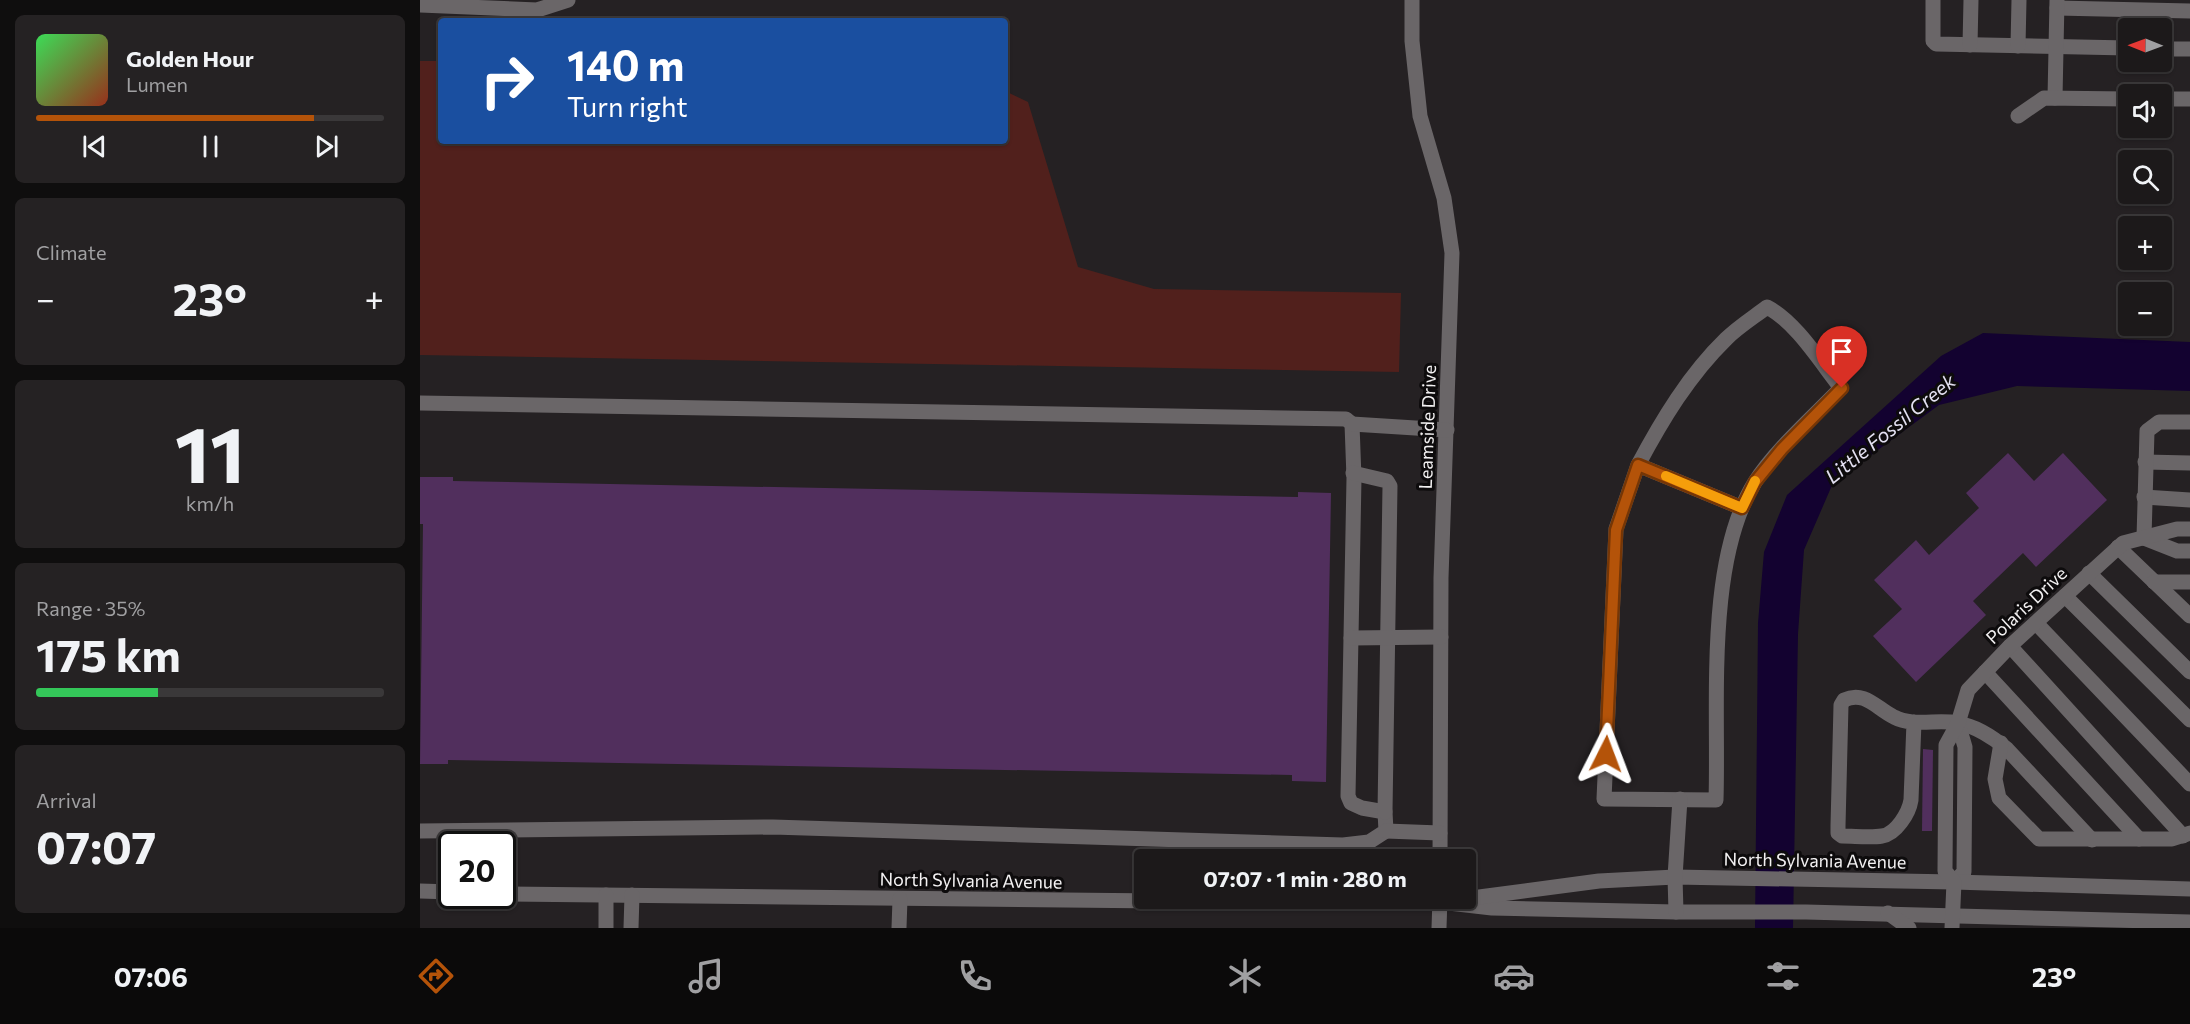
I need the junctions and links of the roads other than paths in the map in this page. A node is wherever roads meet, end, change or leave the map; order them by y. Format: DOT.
graph roads {
  1 [pos="568,0"];
  2 [pos="1412,0"];
  3 [pos="1933,0"];
  4 [pos="1971,0"];
  5 [pos="2019,0"];
  6 [pos="2057,4"];
  7 [pos="420,5"];
  8 [pos="2190,11"];
  9 [pos="1970,45"];
  10 [pos="2018,46"];
  11 [pos="2056,46"];
  12 [pos="2118,48"];
  13 [pos="2172,49"];
  14 [pos="2190,49"];
  15 [pos="2055,98"];
  16 [pos="2118,99"];
  17 [pos="2172,99"];
  18 [pos="2190,99"];
  19 [pos="2018,116"];
  20 [pos="420,403"];
  21 [pos="2190,422"];
  22 [pos="1352,424"];
  23 [pos="1447,430"];
  24 [pos="2145,462"];
  25 [pos="2190,463"];
  26 [pos="1638,465"];
  27 [pos="1353,472"];
  28 [pos="2144,497"];
  29 [pos="2190,500"];
  30 [pos="1742,508"];
  31 [pos="2190,529"];
  32 [pos="2144,537"];
  33 [pos="2118,547"];
  34 [pos="2190,551"];
  35 [pos="2089,573"];
  36 [pos="2154,582"];
  37 [pos="2190,582"];
  38 [pos="2065,596"];
  39 [pos="2190,616"];
  40 [pos="2036,623"];
  41 [pos="1441,637"];
  42 [pos="1351,638"];
  43 [pos="1388,638"];
  44 [pos="2010,646"];
  45 [pos="1985,672"];
  46 [pos="2190,672"];
  47 [pos="2190,720"];
  48 [pos="1914,722"];
  49 [pos="1958,723"];
  50 [pos="2001,743"];
  51 [pos="2190,784"];
  52 [pos="1680,800"];
  53 [pos="1385,812"];
  54 [pos="420,831"];
  55 [pos="1386,831"];
  56 [pos="1440,833"];
  57 [pos="2187,835"];
  58 [pos="2139,839"];
  59 [pos="2092,840"];
  60 [pos="1440,849"];
  61 [pos="1675,877"];
  62 [pos="1954,882"];
  63 [pos="2190,889"];
  64 [pos="420,891"];
  65 [pos="438,892"];
  66 [pos="516,894"];
  67 [pos="606,895"];
  68 [pos="632,895"];
  69 [pos="1476,896"];
  70 [pos="900,899"];
  71 [pos="1134,899"];
  72 [pos="1476,906"];
  73 [pos="1440,909"];
  74 [pos="1676,912"];
  75 [pos="1887,914"];
  76 [pos="2004,918"];
  77 [pos="1953,922"];
  78 [pos="2190,922"];
  79 [pos="606,928"];
  80 [pos="631,928"];
  81 [pos="899,928"];
  82 [pos="1439,928"];
  83 [pos="1909,928"];
  84 [pos="1990,928"];
  1 -- 7 [label="street"];
  2 -- 23 [label="street, Leamside Drive"];
  3 -- 9 [label="street"];
  4 -- 9 [label="street"];
  5 -- 10 [label="street"];
  6 -- 8 [label="street"];
  6 -- 11 [label="street"];
  9 -- 10 [label="street"];
  10 -- 11 [label="street"];
  11 -- 12 [label="street"];
  11 -- 15 [label="street"];
  13 -- 14 [label="street"];
  15 -- 16 [label="street"];
  15 -- 19 [label="street"];
  17 -- 18 [label="street"];
  20 -- 22 [label="street"];
  21 -- 24 [label="street"];
  22 -- 23 [label="street"];
  22 -- 27 [label="street"];
  23 -- 41 [label="street, Leamside Drive"];
  24 -- 25 [label="street"];
  24 -- 28 [label="street"];
  26 -- 30 [label="street"];
  26 -- 30 [label="street"];
  26 -- 52 [label="street"];
  27 -- 42 [label="street"];
  27 -- 43 [label="street"];
  28 -- 29 [label="street"];
  28 -- 32 [label="street"];
  30 -- 52 [label="street"];
  31 -- 32 [label="street, Polaris Drive"];
  32 -- 33 [label="street, Polaris Drive"];
  32 -- 34 [label="street"];
  33 -- 35 [label="street, Polaris Drive"];
  33 -- 36 [label="street"];
  35 -- 38 [label="street, Polaris Drive"];
  35 -- 46 [label="street"];
  36 -- 37 [label="street"];
  36 -- 39 [label="street"];
  38 -- 40 [label="street, Polaris Drive"];
  38 -- 47 [label="street"];
  40 -- 44 [label="street, Polaris Drive"];
  40 -- 51 [label="street"];
  41 -- 43 [label="street"];
  41 -- 56 [label="street, Leamside Drive"];
  42 -- 43 [label="street"];
  42 -- 53 [label="street"];
  43 -- 53 [label="street"];
  44 -- 45 [label="street, Polaris Drive"];
  44 -- 57 [label="street"];
  45 -- 49 [label="street, Polaris Drive"];
  45 -- 58 [label="street"];
  48 -- 48 [label="street"];
  48 -- 49 [label="street"];
  49 -- 50 [label="street"];
  49 -- 62 [label="street, Polaris Drive"];
  50 -- 59 [label="street"];
  50 -- 59 [label="street"];
  52 -- 61 [label="street"];
  53 -- 55 [label="street"];
  54 -- 55 [label="street"];
  55 -- 56 [label="street"];
  56 -- 60 [label="street, Leamside Drive"];
  57 -- 58 [label="street"];
  58 -- 59 [label="street"];
  61 -- 62 [label="street, North Sylvania Avenue"];
  61 -- 69 [label="street, North Sylvania Avenue"];
  61 -- 74 [label="street"];
  62 -- 63 [label="street, North Sylvania Avenue"];
  62 -- 77 [label="street, Polaris Drive"];
  64 -- 65 [label="street"];
  66 -- 67 [label="street, North Sylvania Avenue"];
  67 -- 68 [label="street, North Sylvania Avenue"];
  67 -- 79 [label="street"];
  68 -- 70 [label="street, North Sylvania Avenue"];
  68 -- 80 [label="street"];
  70 -- 71 [label="street, North Sylvania Avenue"];
  70 -- 81 [label="street"];
  72 -- 74 [label="street, North Sylvania Avenue"];
  73 -- 82 [label="street"];
  74 -- 75 [label="street, North Sylvania Avenue"];
  75 -- 77 [label="street, North Sylvania Avenue"];
  75 -- 83 [label="street"];
  76 -- 77 [label="street, North Sylvania Avenue"];
  76 -- 78 [label="street, North Sylvania Avenue"];
  76 -- 84 [label="street"];
}
